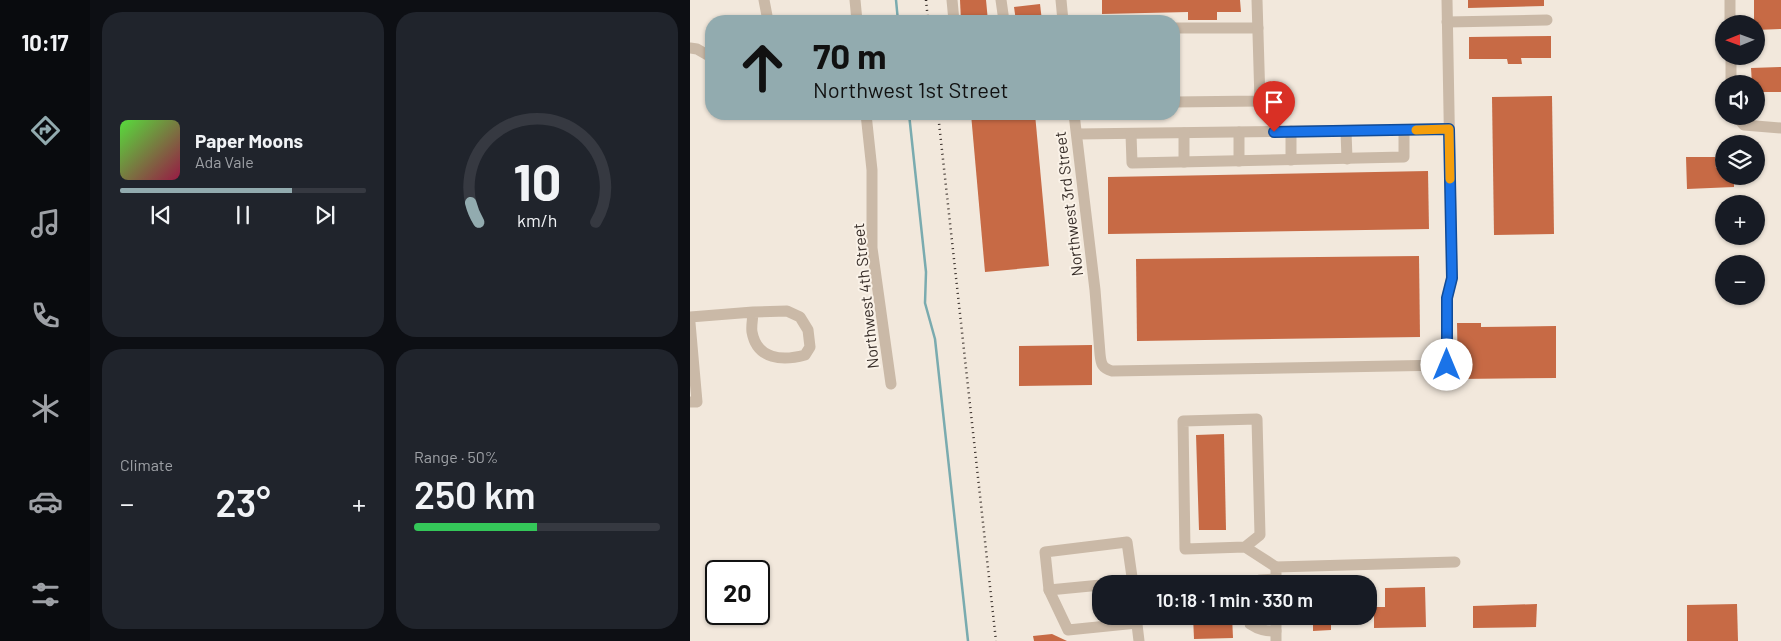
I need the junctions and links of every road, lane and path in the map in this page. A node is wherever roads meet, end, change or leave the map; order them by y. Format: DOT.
graph roads {
  1 [pos="764,0"];
  2 [pos="855,0"];
  3 [pos="952,0"];
  4 [pos="1001,0"];
  5 [pos="1061,0"];
  6 [pos="1257,0"];
  7 [pos="1447,0"];
  8 [pos="1730,0"];
  9 [pos="767,15"];
  10 [pos="856,15"];
  11 [pos="953,15"];
  12 [pos="1003,15"];
  13 [pos="1063,15"];
  14 [pos="1730,15"];
  15 [pos="1547,20"];
  16 [pos="1448,22"];
  17 [pos="1180,28"];
  18 [pos="1258,28"];
  19 [pos="690,48"];
  20 [pos="705,53"];
  21 [pos="1180,102"];
  22 [pos="867,120"];
  23 [pos="1075,120"];
  24 [pos="1744,125"];
  25 [pos="1781,128"];
  26 [pos="1449,129"];
  27 [pos="1404,130"];
  28 [pos="1346,131"];
  29 [pos="1239,132"];
  30 [pos="1291,132"];
  31 [pos="1184,133"];
  32 [pos="1077,134"];
  33 [pos="1131,134"];
  34 [pos="1346,159"];
  35 [pos="1291,160"];
  36 [pos="1239,161"];
  37 [pos="1184,162"];
  38 [pos="753,312"];
  39 [pos="690,317"];
  40 [pos="690,323"];
  41 [pos="891,384"];
  42 [pos="694,402"];
  43 [pos="1245,548"];
  44 [pos="1455,562"];
  45 [pos="1276,567"];
  46 [pos="1131,575"];
  47 [pos="1276,575"];
  48 [pos="1092,586"];
  49 [pos="1049,590"];
  50 [pos="1102,625"];
  51 [pos="1137,625"];
  52 [pos="1252,625"];
  53 [pos="1276,636"];
  54 [pos="1139,641"];
  1 -- 9 [label="street"];
  2 -- 10 [label="street"];
  3 -- 11 [label="street"];
  4 -- 12 [label="street"];
  5 -- 13 [label="street"];
  6 -- 18 [label="street"];
  7 -- 16 [label="street"];
  8 -- 14 [label="street"];
  15 -- 16 [label="street"];
  16 -- 26 [label="street"];
  17 -- 18 [label="street"];
  18 -- 21 [label="street"];
  19 -- 20 [label="street"];
  22 -- 41 [label="street, Northwest 4th Street"];
  23 -- 32 [label="street, Northwest 3rd Street"];
  24 -- 25 [label="street"];
  26 -- 27 [label="street"];
  26 -- 32 [label="street, Northwest 3rd Street"];
  27 -- 28 [label="street"];
  27 -- 34 [label="street"];
  28 -- 30 [label="street"];
  28 -- 34 [label="street"];
  29 -- 30 [label="street"];
  29 -- 31 [label="street"];
  29 -- 36 [label="street"];
  30 -- 35 [label="street"];
  31 -- 33 [label="street"];
  31 -- 37 [label="street"];
  32 -- 33 [label="street"];
  33 -- 37 [label="street"];
  34 -- 35 [label="street"];
  35 -- 36 [label="street"];
  36 -- 37 [label="street"];
  38 -- 38 [label="street"];
  38 -- 39 [label="street"];
  40 -- 42 [label="street"];
  43 -- 43 [label="street"];
  43 -- 45 [label="street"];
  44 -- 45 [label="street"];
  45 -- 47 [label="street"];
  46 -- 49 [label="street"];
  48 -- 49 [label="street"];
  49 -- 50 [label="street"];
  51 -- 54 [label="street"];
  52 -- 53 [label="street"];
}
